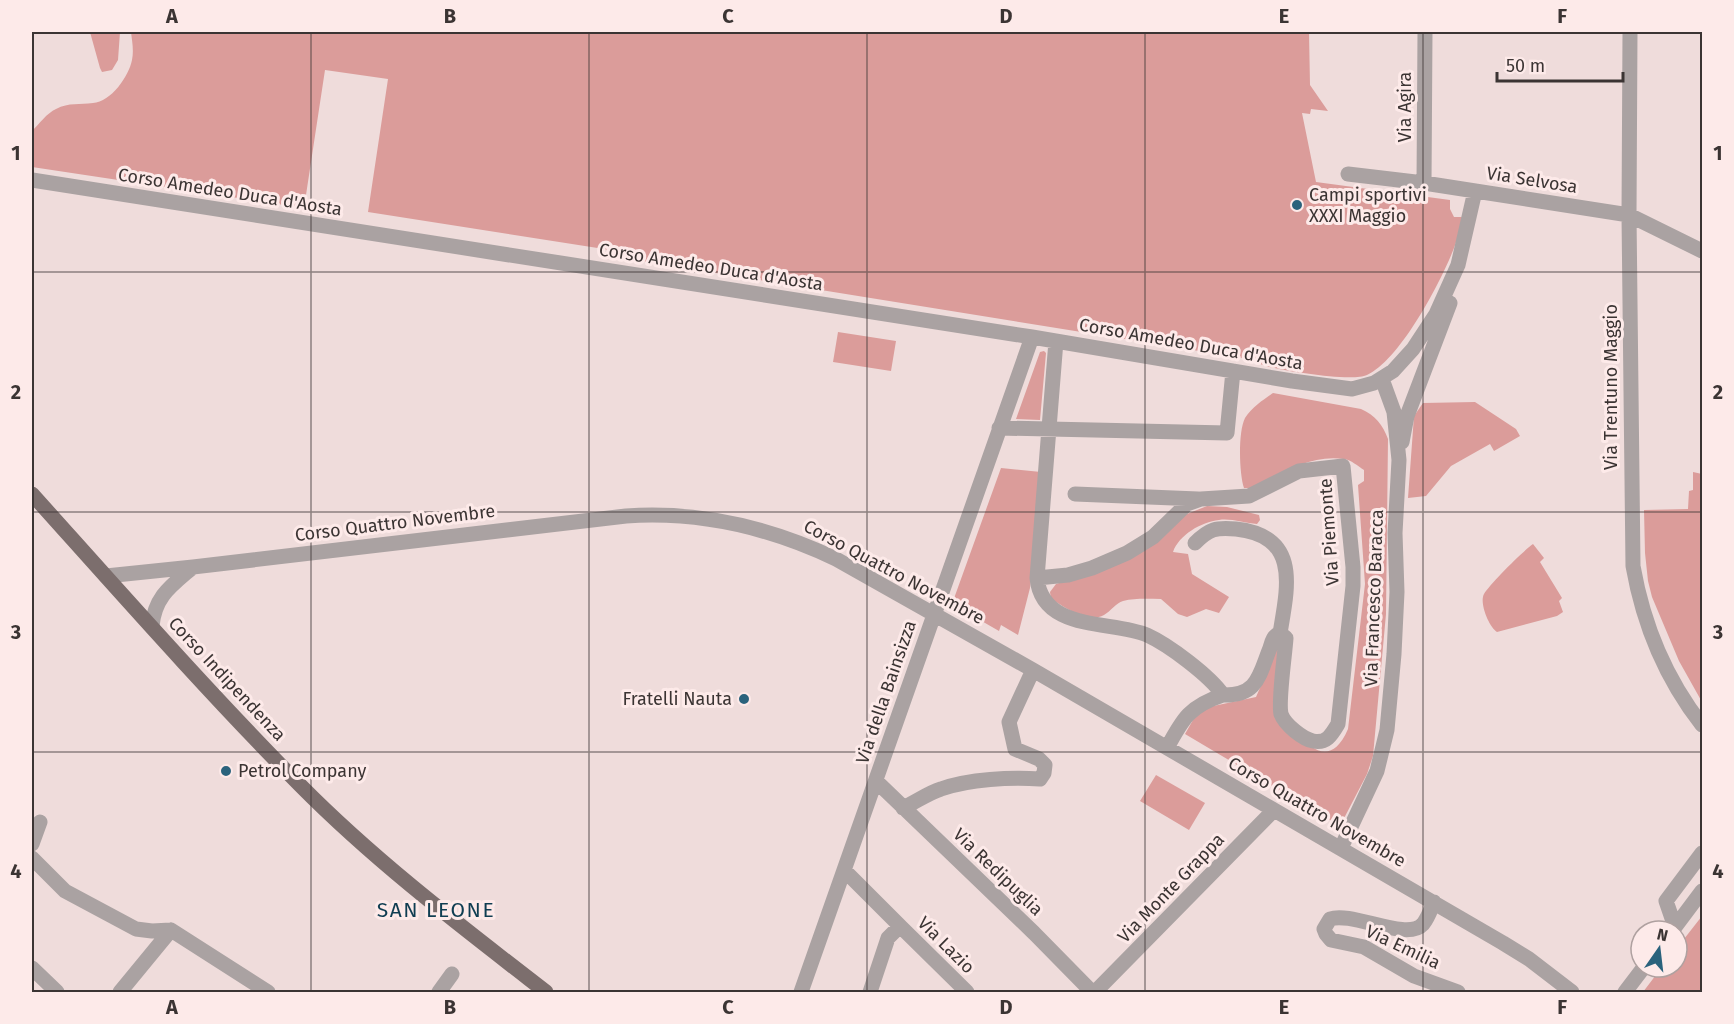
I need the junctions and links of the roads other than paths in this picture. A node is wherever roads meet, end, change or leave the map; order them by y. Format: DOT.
graph roads {
  1 [pos="1425,32"];
  2 [pos="1630,32"];
  3 [pos="1348,174"];
  4 [pos="32,180"];
  5 [pos="1424,183"];
  6 [pos="1474,191"];
  7 [pos="1629,215"];
  8 [pos="1702,251"];
  9 [pos="1458,265"];
  10 [pos="1032,337"];
  11 [pos="1056,341"];
  12 [pos="1233,371"];
  13 [pos="1382,379"];
  14 [pos="999,428"];
  15 [pos="1049,429"];
  16 [pos="1399,460"];
  17 [pos="32,494"];
  18 [pos="1075,494"];
  19 [pos="1201,499"];
  20 [pos="1195,543"];
  21 [pos="193,567"];
  22 [pos="106,576"];
  23 [pos="1037,578"];
  24 [pos="934,614"];
  25 [pos="152,626"];
  26 [pos="1280,633"];
  27 [pos="1032,670"];
  28 [pos="1223,695"];
  29 [pos="1702,725"];
  30 [pos="1167,748"];
  31 [pos="876,781"];
  32 [pos="903,808"];
  33 [pos="1274,810"];
  34 [pos="40,822"];
  35 [pos="32,844"];
  36 [pos="1341,848"];
  37 [pos="1702,853"];
  38 [pos="32,858"];
  39 [pos="844,870"];
  40 [pos="1702,891"];
  41 [pos="1434,902"];
  42 [pos="1670,919"];
  43 [pos="1681,919"];
  44 [pos="900,926"];
  45 [pos="171,930"];
  46 [pos="32,968"];
  47 [pos="452,974"];
  48 [pos="1635,979"];
  49 [pos="57,993"];
  50 [pos="120,993"];
  51 [pos="268,993"];
  52 [pos="438,993"];
  53 [pos="546,993"];
  54 [pos="801,993"];
  55 [pos="870,993"];
  56 [pos="967,993"];
  57 [pos="1094,993"];
  58 [pos="1458,993"];
  59 [pos="1572,993"];
  60 [pos="1625,993"];
  1 -- 5 [label="street, Via Agira"];
  2 -- 7 [label="street, Via Trentuno Maggio"];
  3 -- 5 [label="street, Via Selvosa"];
  4 -- 10 [label="street, Corso Amedeo Duca d'Aosta"];
  5 -- 6 [label="street, Via Selvosa"];
  6 -- 7 [label="street, Via Selvosa"];
  6 -- 9 [label="street"];
  7 -- 8 [label="street, Via Selvosa"];
  7 -- 29 [label="street, Via Trentuno Maggio"];
  9 -- 13 [label="street"];
  9 -- 16 [label="street"];
  10 -- 11 [label="street, Corso Amedeo Duca d'Aosta"];
  10 -- 14 [label="street, Via della Bainsizza"];
  11 -- 12 [label="street, Corso Amedeo Duca d'Aosta"];
  11 -- 15 [label="street"];
  12 -- 13 [label="street, Corso Amedeo Duca d'Aosta"];
  12 -- 15 [label="street"];
  13 -- 16 [label="street, Via Francesco Baracca"];
  14 -- 15 [label="street"];
  14 -- 24 [label="street, Via della Bainsizza"];
  15 -- 23 [label="street"];
  16 -- 36 [label="street, Via Francesco Baracca"];
  17 -- 22 [label="main road, Corso Indipendenza"];
  18 -- 19 [label="street"];
  19 -- 23 [label="street, Via Piemonte"];
  19 -- 26 [label="street, Via Piemonte"];
  20 -- 26 [label="street"];
  21 -- 22 [label="street, Corso Quattro Novembre"];
  21 -- 24 [label="street, Corso Quattro Novembre"];
  21 -- 25 [label="street"];
  22 -- 25 [label="main road, Corso Indipendenza"];
  23 -- 28 [label="street"];
  24 -- 27 [label="street, Corso Quattro Novembre"];
  24 -- 31 [label="street, Via della Bainsizza"];
  25 -- 53 [label="main road, Corso Indipendenza"];
  26 -- 28 [label="street"];
  27 -- 30 [label="street, Corso Quattro Novembre"];
  27 -- 32 [label="street"];
  28 -- 30 [label="street"];
  30 -- 33 [label="street, Corso Quattro Novembre"];
  31 -- 32 [label="street, Via Redipuglia"];
  31 -- 39 [label="street, Via della Bainsizza"];
  32 -- 57 [label="street, Via Redipuglia"];
  33 -- 36 [label="street, Corso Quattro Novembre"];
  33 -- 57 [label="street, Via Monte Grappa"];
  34 -- 35 [label="street"];
  36 -- 41 [label="street, Corso Quattro Novembre"];
  37 -- 42 [label="street"];
  38 -- 45 [label="street"];
  39 -- 44 [label="street"];
  39 -- 54 [label="street, Via della Bainsizza"];
  40 -- 43 [label="street"];
  41 -- 58 [label="street, Via Emilia"];
  41 -- 59 [label="street, Corso Quattro Novembre"];
  44 -- 55 [label="street, Via Lazio"];
  44 -- 56 [label="street, Via Lazio"];
  45 -- 50 [label="street"];
  45 -- 51 [label="street"];
  46 -- 49 [label="street"];
  47 -- 52 [label="street"];
  48 -- 60 [label="street"];
}
